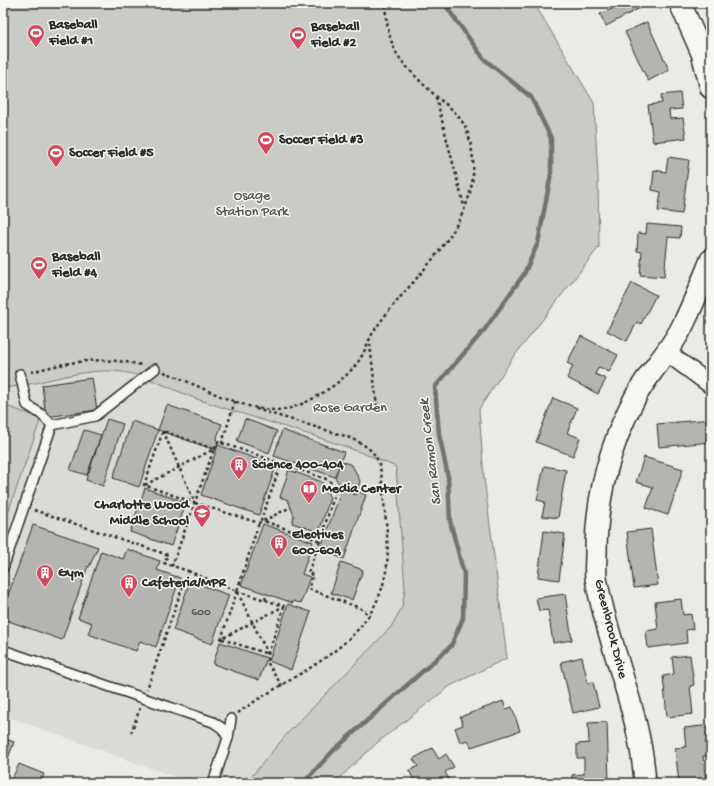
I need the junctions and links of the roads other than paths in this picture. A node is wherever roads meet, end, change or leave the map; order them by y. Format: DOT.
graph roads {
  1 [pos="680,3"];
  2 [pos="706,51"];
  3 [pos="711,88"];
  4 [pos="711,260"];
  5 [pos="666,352"];
  6 [pos="155,369"];
  7 [pos="20,374"];
  8 [pos="711,385"];
  9 [pos="52,425"];
  10 [pos="3,568"];
  11 [pos="3,650"];
  12 [pos="231,719"];
  13 [pos="228,738"];
  14 [pos="213,783"];
  15 [pos="645,783"];
  1 -- 2 [label="street"];
  2 -- 3 [label="street"];
  4 -- 5 [label="street, Greenbrook Drive"];
  5 -- 8 [label="street"];
  5 -- 15 [label="street, Greenbrook Drive"];
  6 -- 9 [label="lane"];
  7 -- 9 [label="lane"];
  9 -- 10 [label="lane"];
  11 -- 13 [label="lane"];
  12 -- 13 [label="lane"];
  13 -- 14 [label="lane"];
}
